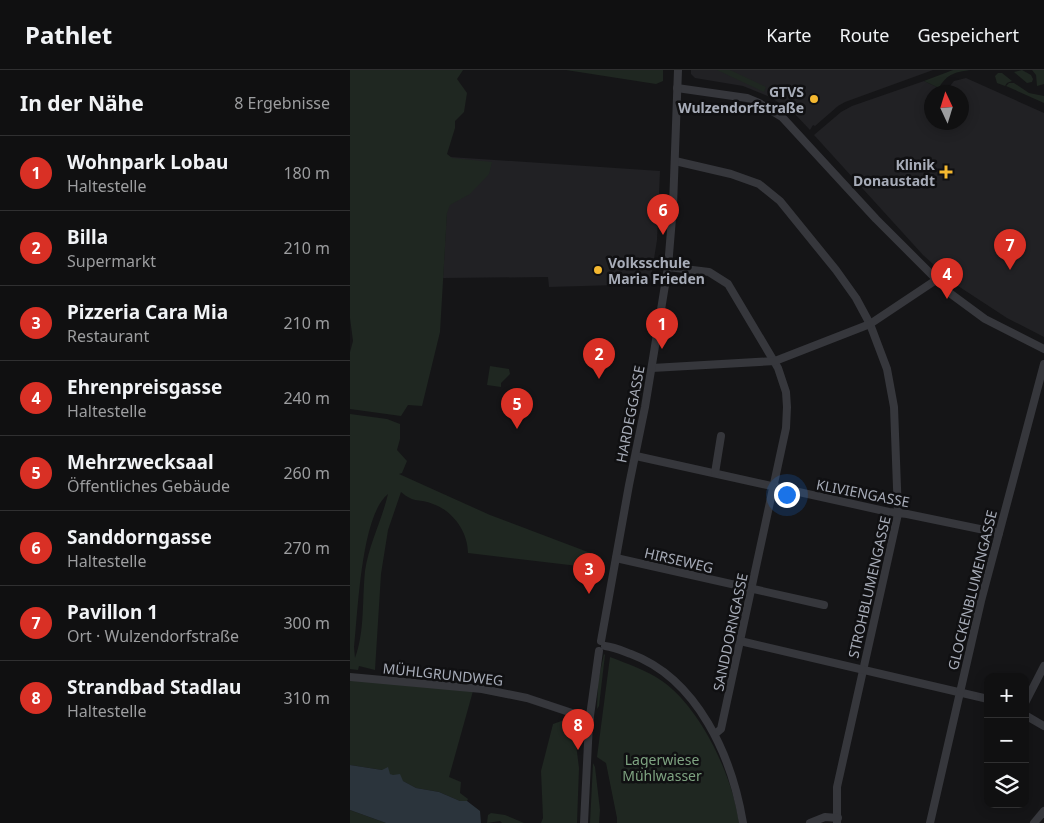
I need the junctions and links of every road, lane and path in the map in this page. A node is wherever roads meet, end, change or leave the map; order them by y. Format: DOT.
graph roads {
  1 [pos="678,70"];
  2 [pos="677,88"];
  3 [pos="675,161"];
  4 [pos="668,267"];
  5 [pos="936,280"];
  6 [pos="870,324"];
  7 [pos="1044,349"];
  8 [pos="774,361"];
  9 [pos="1044,364"];
  10 [pos="652,368"];
  11 [pos="721,436"];
  12 [pos="636,456"];
  13 [pos="715,474"];
  14 [pos="774,487"];
  15 [pos="898,514"];
  16 [pos="999,533"];
  17 [pos="616,558"];
  18 [pos="752,589"];
  19 [pos="824,605"];
  20 [pos="740,641"];
  21 [pos="602,646"];
  22 [pos="1044,666"];
  23 [pos="863,670"];
  24 [pos="350,677"];
  25 [pos="960,691"];
  26 [pos="1029,695"];
  27 [pos="984,698"];
  28 [pos="1029,717"];
  29 [pos="590,719"];
  30 [pos="1044,726"];
  31 [pos="715,734"];
  32 [pos="1044,811"];
  33 [pos="837,821"];
  34 [pos="584,823"];
  35 [pos="743,823"];
  36 [pos="810,823"];
  37 [pos="930,823"];
  38 [pos="1034,823"];
  1 -- 2 [label="street, HARDEGGASSE"];
  2 -- 3 [label="street, HARDEGGASSE"];
  2 -- 5 [label="street"];
  3 -- 4 [label="street, HARDEGGASSE"];
  3 -- 6 [label="street, STROHBLUMENGASSE"];
  4 -- 8 [label="street, SANDDORNGASSE"];
  4 -- 10 [label="street, HARDEGGASSE"];
  5 -- 6 [label="street"];
  5 -- 7 [label="street"];
  6 -- 8 [label="street"];
  6 -- 15 [label="street, STROHBLUMENGASSE"];
  8 -- 10 [label="street"];
  8 -- 14 [label="street, SANDDORNGASSE"];
  9 -- 16 [label="street, GLOCKENBLUMENGASSE"];
  10 -- 12 [label="street, HARDEGGASSE"];
  11 -- 13 [label="street"];
  12 -- 13 [label="street, KLIVIENGASSE"];
  12 -- 17 [label="street, HARDEGGASSE"];
  13 -- 14 [label="street, KLIVIENGASSE"];
  14 -- 15 [label="street, KLIVIENGASSE"];
  14 -- 18 [label="street, SANDDORNGASSE"];
  15 -- 16 [label="street, KLIVIENGASSE"];
  15 -- 23 [label="street, STROHBLUMENGASSE"];
  16 -- 25 [label="street, GLOCKENBLUMENGASSE"];
  17 -- 18 [label="street, HIRSEWEG"];
  17 -- 21 [label="street, HARDEGGASSE"];
  18 -- 19 [label="street, HIRSEWEG"];
  18 -- 20 [label="street, SANDDORNGASSE"];
  20 -- 23 [label="street"];
  20 -- 31 [label="street, SANDDORNGASSE"];
  21 -- 29 [label="street, HARDEGGASSE"];
  21 -- 31 [label="street"];
  22 -- 26 [label="street"];
  23 -- 25 [label="street"];
  23 -- 33 [label="street, STROHBLUMENGASSE"];
  24 -- 29 [label="street, MÜHLGRUNDWEG"];
  25 -- 27 [label="street"];
  25 -- 37 [label="street, GLOCKENBLUMENGASSE"];
  28 -- 30 [label="street"];
  29 -- 34 [label="street, HARDEGGASSE"];
  31 -- 35 [label="street"];
  32 -- 38 [label="street"];
  33 -- 36 [label="street"];
}
